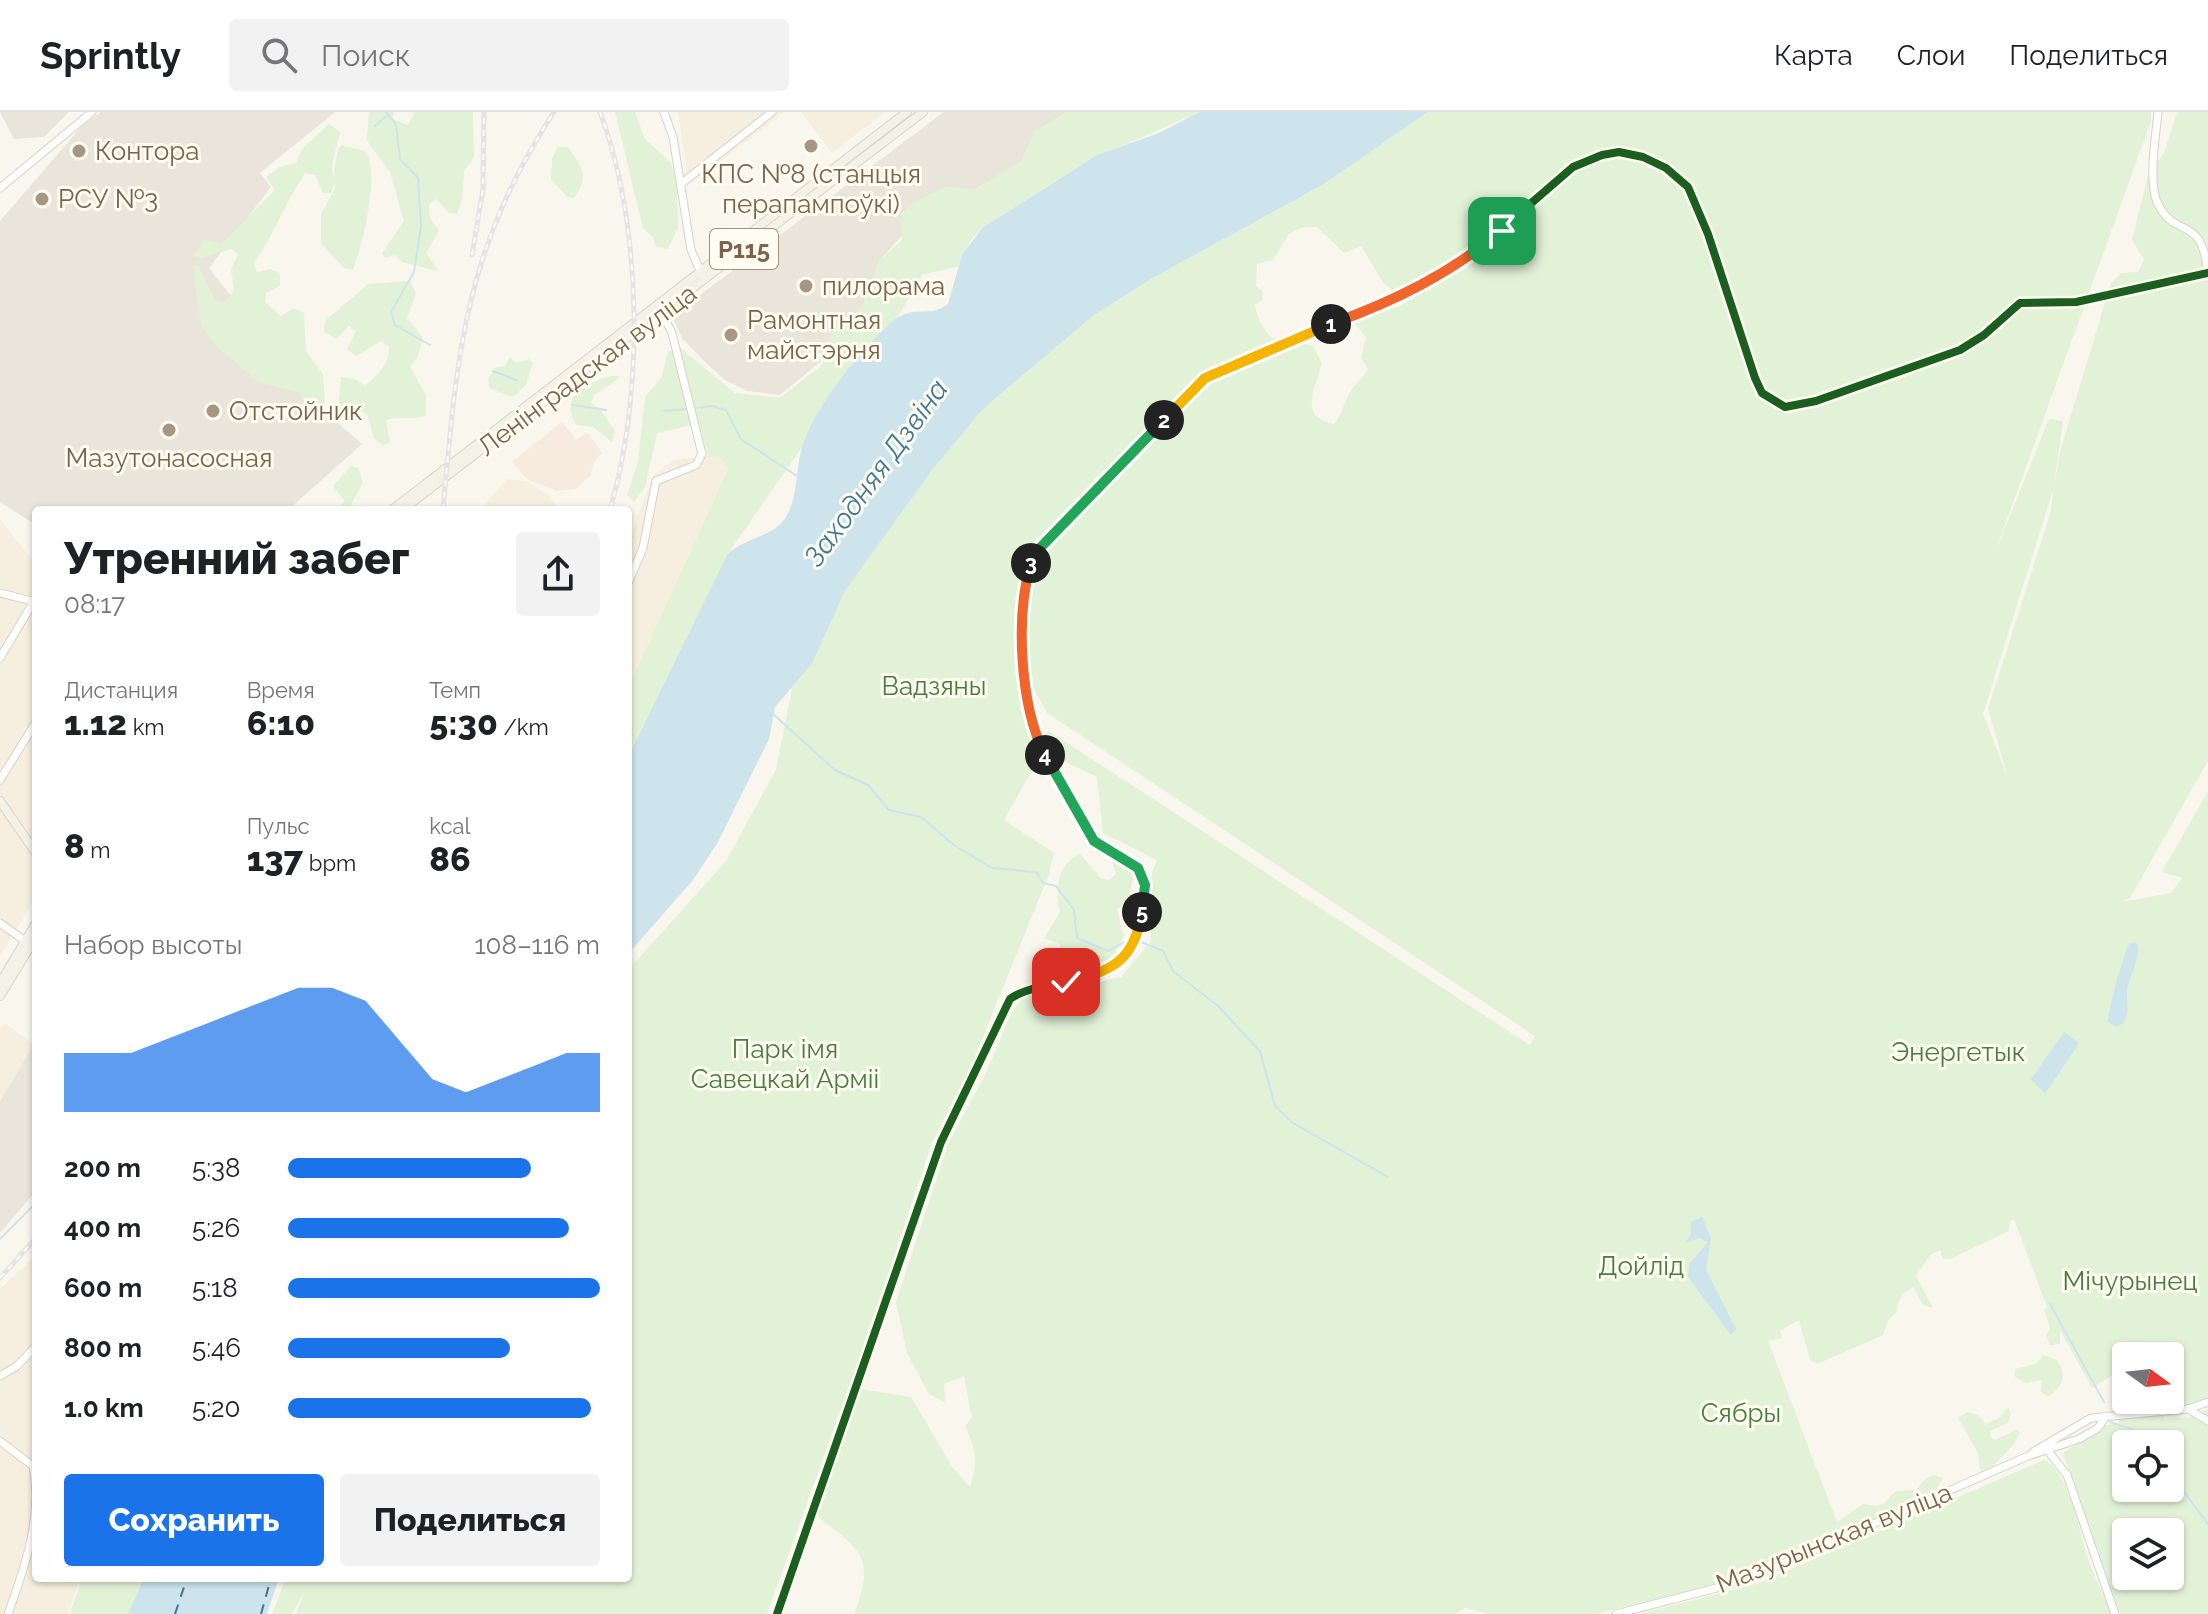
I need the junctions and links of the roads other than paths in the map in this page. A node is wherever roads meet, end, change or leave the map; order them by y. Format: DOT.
graph roads {
  1 [pos="92,112"];
  2 [pos="664,112"];
  3 [pos="772,112"];
  4 [pos="907,112"];
  5 [pos="923,112"];
  6 [pos="2158,112"];
  7 [pos="846,164"];
  8 [pos="682,183"];
  9 [pos="0,188"];
  10 [pos="774,220"];
  11 [pos="699,271"];
  12 [pos="2208,272"];
  13 [pos="705,280"];
  14 [pos="661,311"];
  15 [pos="568,378"];
  16 [pos="535,404"];
  17 [pos="397,506"];
  18 [pos="407,506"];
  19 [pos="632,574"];
  20 [pos="0,593"];
  21 [pos="32,601"];
  22 [pos="32,607"];
  23 [pos="0,658"];
  24 [pos="32,728"];
  25 [pos="0,780"];
  26 [pos="0,801"];
  27 [pos="32,847"];
  28 [pos="0,923"];
  29 [pos="31,941"];
  30 [pos="0,983"];
  31 [pos="0,996"];
  32 [pos="32,1350"];
  33 [pos="0,1376"];
  34 [pos="2208,1402"];
  35 [pos="2188,1409"];
  36 [pos="2106,1416"];
  37 [pos="2208,1421"];
  38 [pos="0,1441"];
  39 [pos="2047,1447"];
  40 [pos="32,1462"];
  41 [pos="32,1535"];
  42 [pos="25,1564"];
  43 [pos="32,1567"];
  44 [pos="8,1614"];
  45 [pos="777,1614"];
  46 [pos="1616,1614"];
  47 [pos="2115,1614"];
  1 -- 9 [label="street"];
  2 -- 8 [label="street"];
  3 -- 8 [label="street"];
  4 -- 7 [label="main road, Ленінградская вуліца / Р115"];
  5 -- 7 [label="main road, Ленінградская вуліца / Р115"];
  6 -- 12 [label="street"];
  7 -- 10 [label="main road, Ленінградская вуліца / Р115"];
  8 -- 11 [label="street"];
  10 -- 11 [label="main road, Ленінградская вуліца / Р115"];
  10 -- 13 [label="main road, Ленінградская вуліца / Р115"];
  11 -- 13 [label="street"];
  11 -- 15 [label="main road, Ленінградская вуліца / Р115"];
  12 -- 45 [label="street"];
  13 -- 14 [label="main road, Ленінградская вуліца / Р115"];
  14 -- 15 [label="main road, Ленінградская вуліца / Р115"];
  14 -- 19 [label="street"];
  15 -- 16 [label="main road, Ленінградская вуліца / Р115"];
  16 -- 17 [label="main road, Ленінградская вуліца / Р115"];
  16 -- 18 [label="main road, Ленінградская вуліца / Р115"];
  20 -- 21 [label="street"];
  22 -- 23 [label="street"];
  24 -- 25 [label="street"];
  26 -- 27 [label="main road"];
  28 -- 29 [label="street"];
  29 -- 30 [label="main road"];
  29 -- 31 [label="main road"];
  32 -- 33 [label="street"];
  34 -- 35 [label="street"];
  35 -- 36 [label="street"];
  35 -- 37 [label="street"];
  36 -- 39 [label="street"];
  36 -- 39 [label="street"];
  38 -- 40 [label="street"];
  39 -- 46 [label="street, Мазурынская вуліца"];
  39 -- 47 [label="street"];
  41 -- 42 [label="street"];
  42 -- 43 [label="street"];
  42 -- 44 [label="street"];
}
